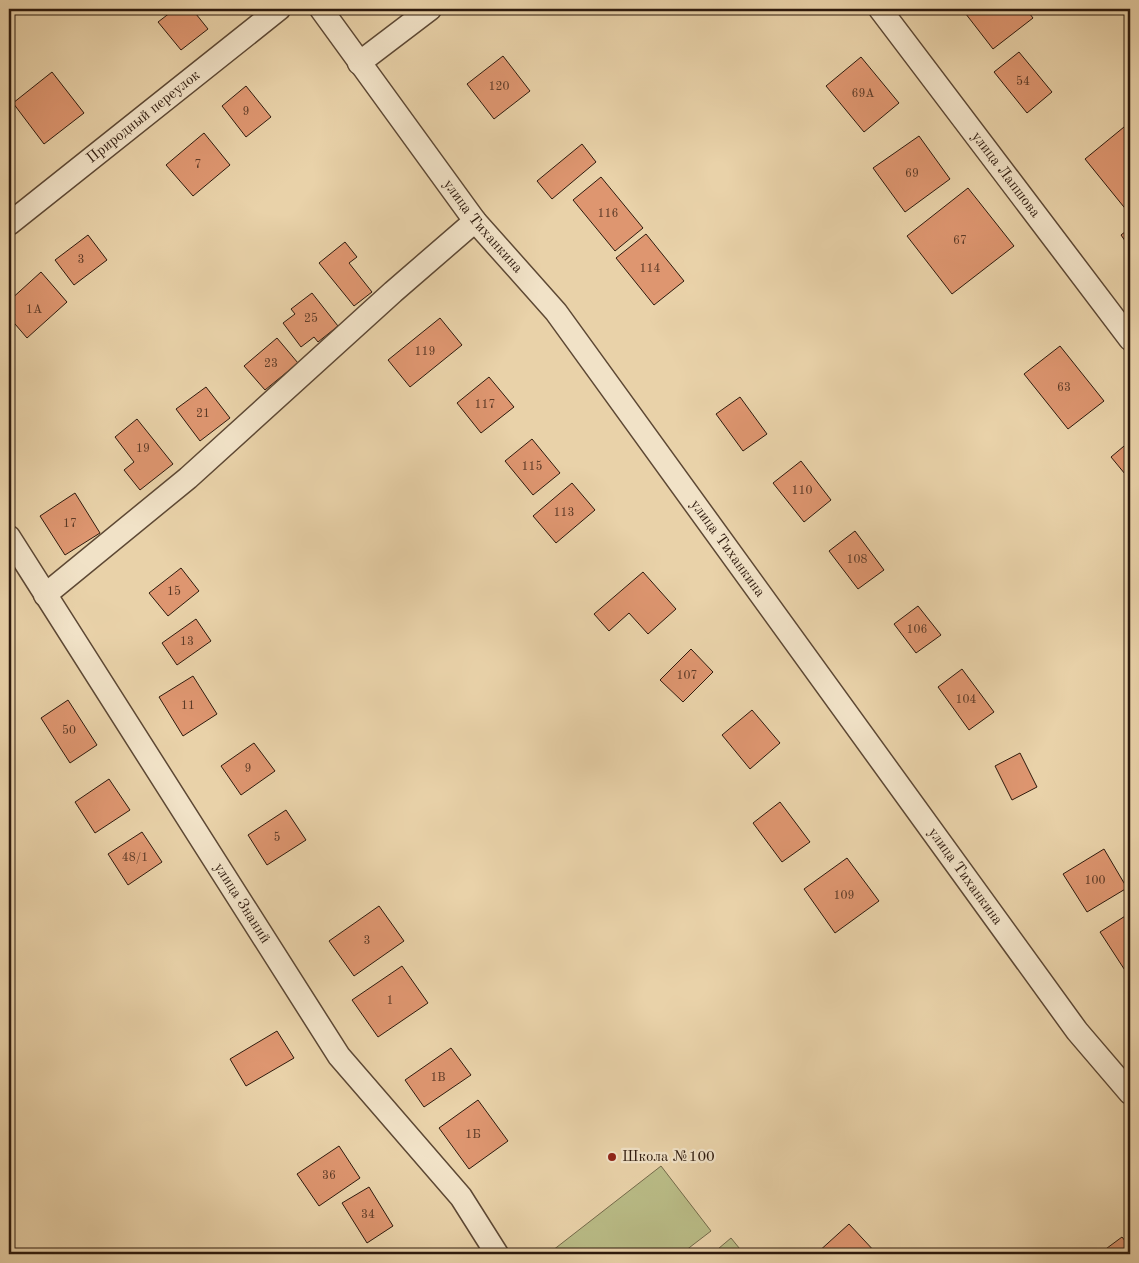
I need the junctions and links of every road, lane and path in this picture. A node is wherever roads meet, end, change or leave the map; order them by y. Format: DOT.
graph roads {
  1 [pos="279,9"];
  2 [pos="321,9"];
  3 [pos="430,9"];
  4 [pos="880,9"];
  5 [pos="359,63"];
  6 [pos="475,221"];
  7 [pos="9,224"];
  8 [pos="1130,340"];
  9 [pos="9,537"];
  10 [pos="45,595"];
  11 [pos="1130,1093"];
  12 [pos="496,1254"];
  1 -- 7 [label="street, Природный переулок"];
  2 -- 5 [label="street, улица Тиханкина"];
  3 -- 5 [label="street"];
  4 -- 8 [label="street, улица Лапшова"];
  5 -- 6 [label="street, улица Тиханкина"];
  6 -- 10 [label="street"];
  6 -- 11 [label="street, улица Тиханкина"];
  9 -- 10 [label="street, улица Знаний"];
  10 -- 12 [label="street, улица Знаний"];
}
